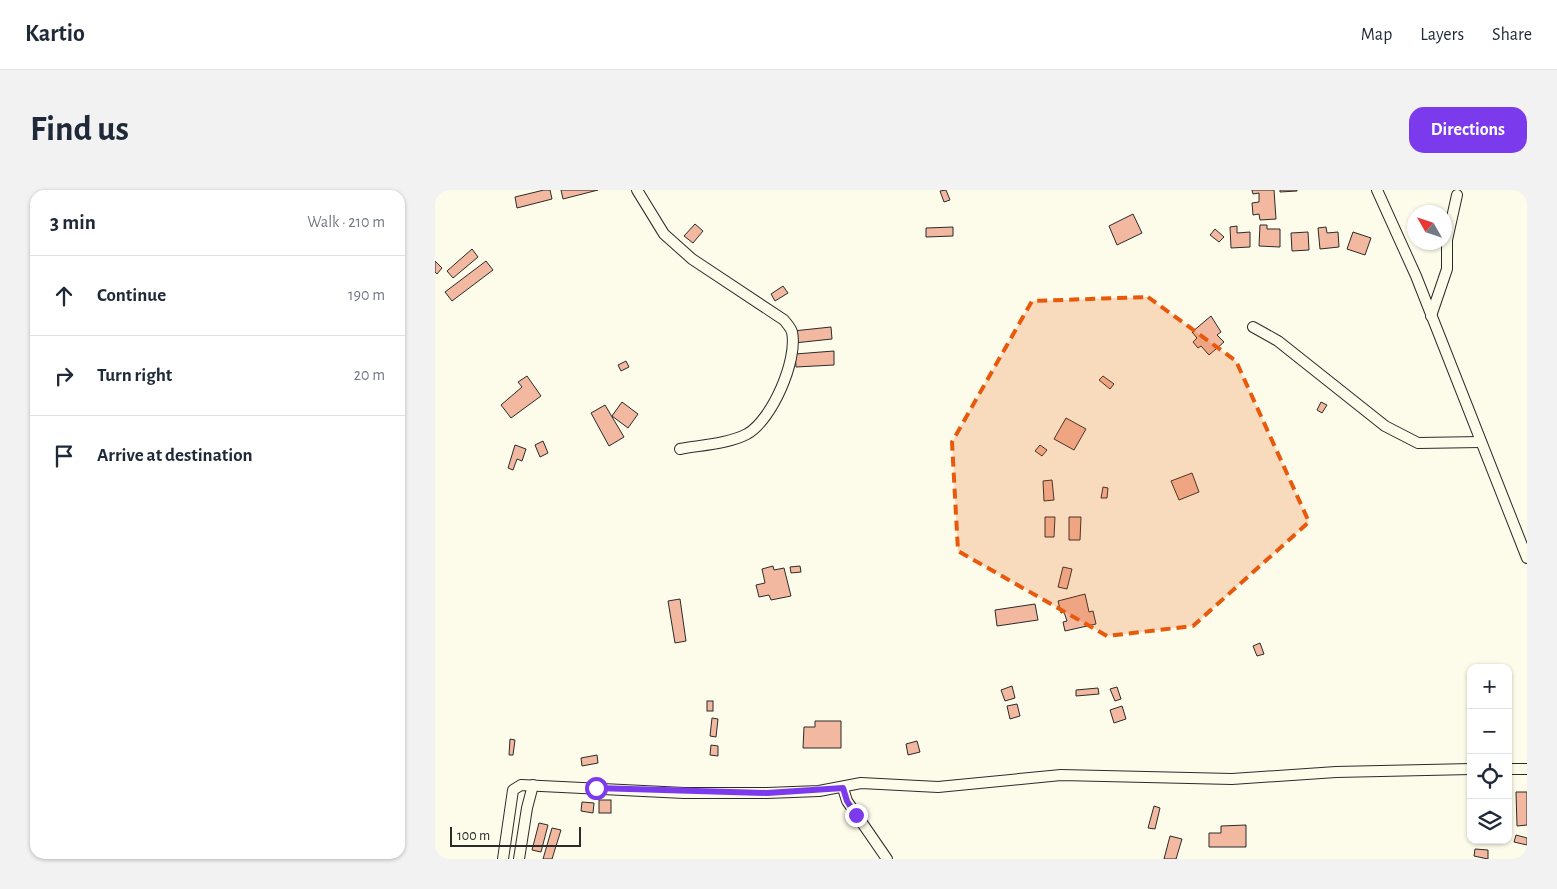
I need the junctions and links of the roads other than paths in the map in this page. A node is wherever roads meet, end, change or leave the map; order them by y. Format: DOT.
graph roads {
  1 [pos="637,190"];
  2 [pos="1377,190"];
  3 [pos="1457,195"];
  4 [pos="1431,316"];
  5 [pos="1253,327"];
  6 [pos="1481,442"];
  7 [pos="680,449"];
  8 [pos="1527,558"];
  9 [pos="1467,769"];
  10 [pos="1512,769"];
  11 [pos="1527,769"];
  12 [pos="533,785"];
  13 [pos="843,788"];
  14 [pos="503,859"];
  15 [pos="519,859"];
  16 [pos="887,859"];
  1 -- 7 [label="street"];
  2 -- 4 [label="street"];
  3 -- 4 [label="street"];
  4 -- 6 [label="street"];
  5 -- 6 [label="street"];
  6 -- 8 [label="street"];
  9 -- 13 [label="street"];
  10 -- 11 [label="street"];
  12 -- 13 [label="street"];
  12 -- 14 [label="street"];
  12 -- 15 [label="street"];
  13 -- 16 [label="street"];
}
